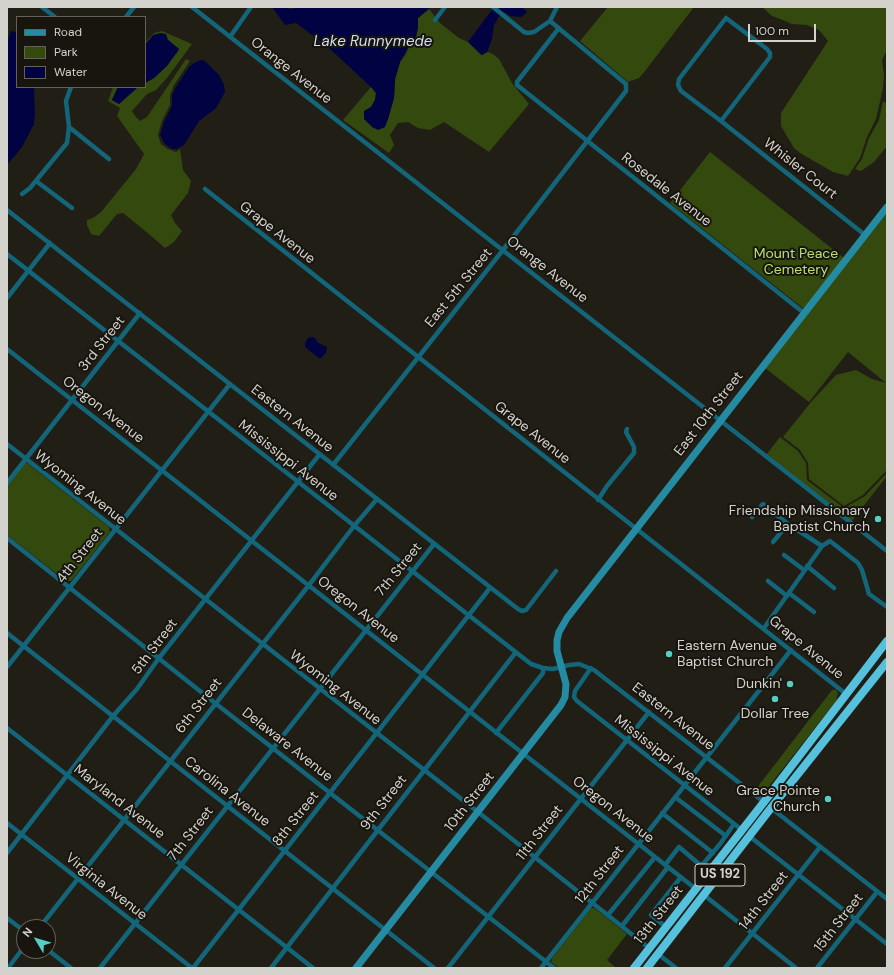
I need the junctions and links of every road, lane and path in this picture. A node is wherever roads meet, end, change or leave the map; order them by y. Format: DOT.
graph roads {
  1 [pos="42,7"];
  2 [pos="134,7"];
  3 [pos="192,7"];
  4 [pos="251,7"];
  5 [pos="445,7"];
  6 [pos="493,7"];
  7 [pos="557,7"];
  8 [pos="54,16"];
  9 [pos="127,16"];
  10 [pos="435,20"];
  11 [pos="550,20"];
  12 [pos="559,28"];
  13 [pos="230,36"];
  14 [pos="71,88"];
  15 [pos="721,121"];
  16 [pos="69,127"];
  17 [pos="587,142"];
  18 [pos="109,159"];
  19 [pos="36,181"];
  20 [pos="205,189"];
  21 [pos="22,194"];
  22 [pos="887,207"];
  23 [pos="72,208"];
  24 [pos="7,210"];
  25 [pos="865,235"];
  26 [pos="50,243"];
  27 [pos="503,250"];
  28 [pos="7,254"];
  29 [pos="28,271"];
  30 [pos="7,298"];
  31 [pos="140,313"];
  32 [pos="804,314"];
  33 [pos="118,341"];
  34 [pos="7,349"];
  35 [pos="418,357"];
  36 [pos="230,384"];
  37 [pos="72,400"];
  38 [pos="208,412"];
  39 [pos="720,421"];
  40 [pos="626,429"];
  41 [pos="7,444"];
  42 [pos="319,455"];
  43 [pos="26,459"];
  44 [pos="333,465"];
  45 [pos="162,470"];
  46 [pos="298,482"];
  47 [pos="7,483"];
  48 [pos="377,499"];
  49 [pos="598,500"];
  50 [pos="752,517"];
  51 [pos="788,524"];
  52 [pos="354,526"];
  53 [pos="115,529"];
  54 [pos="636,529"];
  55 [pos="7,538"];
  56 [pos="251,540"];
  57 [pos="773,542"];
  58 [pos="434,544"];
  59 [pos="822,546"];
  60 [pos="887,551"];
  61 [pos="784,555"];
  62 [pos="806,568"];
  63 [pos="412,571"];
  64 [pos="556,571"];
  65 [pos="768,581"];
  66 [pos="309,585"];
  67 [pos="69,588"];
  68 [pos="490,588"];
  69 [pos="834,588"];
  70 [pos="788,594"];
  71 [pos="205,600"];
  72 [pos="887,608"];
  73 [pos="814,612"];
  74 [pos="468,615"];
  75 [pos="764,628"];
  76 [pos="365,630"];
  77 [pos="7,633"];
  78 [pos="557,640"];
  79 [pos="887,641"];
  80 [pos="262,644"];
  81 [pos="23,646"];
  82 [pos="791,650"];
  83 [pos="516,652"];
  84 [pos="159,658"];
  85 [pos="887,662"];
  86 [pos="562,666"];
  87 [pos="7,667"];
  88 [pos="543,668"];
  89 [pos="591,668"];
  90 [pos="422,675"];
  91 [pos="319,689"];
  92 [pos="846,694"];
  93 [pos="215,703"];
  94 [pos="469,712"];
  95 [pos="649,712"];
  96 [pos="113,716"];
  97 [pos="7,728"];
  98 [pos="496,733"];
  99 [pos="376,734"];
  100 [pos="627,740"];
  101 [pos="273,748"];
  102 [pos="801,753"];
  103 [pos="524,755"];
  104 [pos="706,758"];
  105 [pos="170,761"];
  106 [pos="808,762"];
  107 [pos="424,771"];
  108 [pos="67,776"];
  109 [pos="684,786"];
  110 [pos="330,793"];
  111 [pos="675,797"];
  112 [pos="581,799"];
  113 [pos="764,802"];
  114 [pos="227,806"];
  115 [pos="771,808"];
  116 [pos="478,812"];
  117 [pos="662,813"];
  118 [pos="124,820"];
  119 [pos="7,823"];
  120 [pos="734,824"];
  121 [pos="378,830"];
  122 [pos="742,830"];
  123 [pos="21,834"];
  124 [pos="749,836"];
  125 [pos="730,839"];
  126 [pos="638,844"];
  127 [pos="820,847"];
  128 [pos="284,851"];
  129 [pos="7,853"];
  130 [pos="713,853"];
  131 [pos="735,854"];
  132 [pos="655,857"];
  133 [pos="535,858"];
  134 [pos="181,865"];
  135 [pos="666,866"];
  136 [pos="431,872"];
  137 [pos="799,875"];
  138 [pos="681,877"];
  139 [pos="78,879"];
  140 [pos="332,888"];
  141 [pos="696,889"];
  142 [pos="877,892"];
  143 [pos="704,895"];
  144 [pos="887,899"];
  145 [pos="592,903"];
  146 [pos="238,910"];
  147 [pos="608,916"];
  148 [pos="489,917"];
  149 [pos="7,918"];
  150 [pos="46,919"];
  151 [pos="856,919"];
  152 [pos="135,924"];
  153 [pos="16,925"];
  154 [pos="622,926"];
  155 [pos="666,927"];
  156 [pos="677,929"];
  157 [pos="386,930"];
  158 [pos="752,933"];
  159 [pos="887,944"];
  160 [pos="287,948"];
  161 [pos="649,948"];
  162 [pos="658,954"];
  163 [pos="56,956"];
  164 [pos="16,958"];
  165 [pos="546,962"];
  166 [pos="8,968"];
  167 [pos="71,968"];
  168 [pos="100,968"];
  169 [pos="192,968"];
  170 [pos="271,968"];
  171 [pos="313,968"];
  172 [pos="356,968"];
  173 [pos="434,968"];
  174 [pos="448,968"];
  175 [pos="541,968"];
  176 [pos="554,968"];
  177 [pos="634,968"];
  178 [pos="640,968"];
  179 [pos="647,968"];
  180 [pos="676,968"];
  181 [pos="725,968"];
  182 [pos="796,968"];
  183 [pos="818,968"];
  1 -- 8 [label="street"];
  2 -- 9 [label="street"];
  3 -- 13 [label="street, Orange Avenue"];
  4 -- 13 [label="street"];
  5 -- 10 [label="street"];
  6 -- 11 [label="street"];
  7 -- 11 [label="street"];
  11 -- 12 [label="street"];
  12 -- 17 [label="street, East 5th Street"];
  12 -- 17 [label="street, Rosedale Avenue"];
  13 -- 27 [label="street, Orange Avenue"];
  14 -- 16 [label="street"];
  15 -- 15 [label="street, Whisler Court"];
  15 -- 25 [label="street, Whisler Court"];
  16 -- 18 [label="street"];
  16 -- 19 [label="street"];
  17 -- 27 [label="street, East 5th Street"];
  17 -- 32 [label="street, Rosedale Avenue"];
  19 -- 21 [label="street"];
  19 -- 23 [label="street"];
  20 -- 35 [label="street, Grape Avenue"];
  22 -- 25 [label="street, East 10th Street"];
  24 -- 26 [label="street, Eastern Avenue"];
  25 -- 32 [label="street, East 10th Street"];
  26 -- 29 [label="street"];
  26 -- 31 [label="street, Eastern Avenue"];
  27 -- 35 [label="street, East 5th Street"];
  27 -- 39 [label="street, Orange Avenue"];
  28 -- 29 [label="street, Mississippi Avenue"];
  29 -- 30 [label="street"];
  29 -- 33 [label="street, Mississippi Avenue"];
  31 -- 33 [label="street, 3rd Street"];
  31 -- 36 [label="street, Eastern Avenue"];
  32 -- 39 [label="street, East 10th Street"];
  33 -- 37 [label="street, 3rd Street"];
  33 -- 38 [label="street, Mississippi Avenue"];
  34 -- 37 [label="street, Oregon Avenue"];
  35 -- 44 [label="street, East 5th Street"];
  35 -- 49 [label="street, Grape Avenue"];
  36 -- 38 [label="street, 4th Street"];
  36 -- 42 [label="street, Eastern Avenue"];
  37 -- 43 [label="street, 3rd Street"];
  37 -- 45 [label="street, Oregon Avenue"];
  38 -- 45 [label="street, 4th Street"];
  38 -- 46 [label="street, Mississippi Avenue"];
  39 -- 54 [label="street, East 10th Street"];
  39 -- 60 [label="street, Orange Avenue"];
  40 -- 49 [label="street"];
  41 -- 43 [label="street, Wyoming Avenue"];
  42 -- 44 [label="street, Eastern Avenue"];
  42 -- 46 [label="street, 5th Street"];
  43 -- 47 [label="street, 3rd Street"];
  43 -- 53 [label="street, Wyoming Avenue"];
  44 -- 48 [label="street, Eastern Avenue"];
  45 -- 53 [label="street, 4th Street"];
  45 -- 56 [label="street, Oregon Avenue"];
  46 -- 52 [label="street, Mississippi Avenue"];
  46 -- 56 [label="street, 5th Street"];
  48 -- 52 [label="street, 6th Street"];
  48 -- 58 [label="street, Eastern Avenue"];
  49 -- 54 [label="street, Grape Avenue"];
  50 -- 51 [label="street"];
  51 -- 57 [label="street"];
  51 -- 59 [label="street"];
  52 -- 63 [label="street, Mississippi Avenue"];
  52 -- 66 [label="street, 6th Street"];
  53 -- 67 [label="street, 4th Street"];
  53 -- 71 [label="street, Wyoming Avenue"];
  54 -- 75 [label="street, Grape Avenue"];
  54 -- 78 [label="street, East 10th Street"];
  55 -- 67 [label="street, Delaware Avenue"];
  56 -- 66 [label="street, Oregon Avenue"];
  56 -- 71 [label="street, 5th Street"];
  58 -- 63 [label="street, 7th Street"];
  58 -- 68 [label="street, Eastern Avenue"];
  59 -- 62 [label="street"];
  59 -- 72 [label="street"];
  61 -- 62 [label="street"];
  62 -- 69 [label="street"];
  62 -- 70 [label="street"];
  63 -- 74 [label="street, Mississippi Avenue"];
  63 -- 76 [label="street, 7th Street"];
  64 -- 68 [label="street, Eastern Avenue"];
  65 -- 70 [label="street"];
  66 -- 76 [label="street, Oregon Avenue"];
  66 -- 80 [label="street, 6th Street"];
  67 -- 81 [label="street, 4th Street"];
  67 -- 84 [label="street, Delaware Avenue"];
  68 -- 74 [label="street, 8th Street"];
  70 -- 73 [label="street"];
  70 -- 75 [label="street"];
  71 -- 80 [label="street, Wyoming Avenue"];
  71 -- 84 [label="street, 5th Street"];
  74 -- 83 [label="street, Mississippi Avenue"];
  74 -- 90 [label="street, 8th Street"];
  75 -- 82 [label="street, Grape Avenue"];
  76 -- 90 [label="street, Oregon Avenue"];
  76 -- 91 [label="street, 7th Street"];
  77 -- 81 [label="street, Carolina Avenue"];
  78 -- 86 [label="street, 10th Street"];
  79 -- 92 [label="highway, US 192"];
  80 -- 91 [label="street, Wyoming Avenue"];
  80 -- 93 [label="street, 6th Street"];
  81 -- 87 [label="street, 4th Street"];
  81 -- 96 [label="street, Carolina Avenue"];
  82 -- 92 [label="street, Grape Avenue"];
  82 -- 104 [label="street, 12th Street"];
  83 -- 88 [label="street, Mississippi Avenue"];
  83 -- 94 [label="street, 9th Street"];
  84 -- 93 [label="street, Delaware Avenue"];
  84 -- 96 [label="street, 5th Street"];
  85 -- 106 [label="highway, US 192"];
  86 -- 88 [label="street"];
  86 -- 89 [label="street, Eastern Avenue"];
  86 -- 103 [label="street, 10th Street"];
  88 -- 98 [label="street"];
  89 -- 95 [label="street, Eastern Avenue"];
  89 -- 100 [label="street, Mississippi Avenue"];
  90 -- 94 [label="street, Oregon Avenue"];
  90 -- 99 [label="street, 8th Street"];
  91 -- 99 [label="street, Wyoming Avenue"];
  91 -- 101 [label="street, 7th Street"];
  92 -- 102 [label="highway, US 192"];
  92 -- 106 [label="highway"];
  93 -- 101 [label="street, Delaware Avenue"];
  93 -- 105 [label="street, 6th Street"];
  94 -- 98 [label="street, Oregon Avenue"];
  94 -- 107 [label="street, 9th Street"];
  95 -- 100 [label="street, 11th Street"];
  95 -- 104 [label="street, Eastern Avenue"];
  96 -- 105 [label="street, Carolina Avenue"];
  96 -- 108 [label="street, 5th Street"];
  97 -- 108 [label="street, Maryland Avenue"];
  98 -- 103 [label="street, Oregon Avenue"];
  99 -- 107 [label="street, Wyoming Avenue"];
  99 -- 110 [label="street, 8th Street"];
  100 -- 109 [label="street, Mississippi Avenue"];
  100 -- 112 [label="street, 11th Street"];
  101 -- 110 [label="street, Delaware Avenue"];
  101 -- 114 [label="street, 7th Street"];
  102 -- 113 [label="highway, US 192"];
  102 -- 115 [label="highway"];
  103 -- 112 [label="street, Oregon Avenue"];
  103 -- 116 [label="street, 10th Street"];
  104 -- 109 [label="street, 12th Street"];
  104 -- 113 [label="street, Eastern Avenue"];
  105 -- 114 [label="street, Carolina Avenue"];
  105 -- 118 [label="street, 6th Street"];
  106 -- 115 [label="highway, US 192"];
  107 -- 116 [label="street, Wyoming Avenue"];
  107 -- 121 [label="street, 9th Street"];
  108 -- 118 [label="street, Maryland Avenue"];
  108 -- 123 [label="street, 5th Street"];
  109 -- 111 [label="street, 12th Street"];
  109 -- 120 [label="street, Mississippi Avenue"];
  110 -- 121 [label="street, Delaware Avenue"];
  110 -- 128 [label="street, 8th Street"];
  111 -- 117 [label="street, 12th Street"];
  111 -- 125 [label="street"];
  112 -- 126 [label="street, Oregon Avenue"];
  112 -- 133 [label="street, 11th Street"];
  113 -- 122 [label="highway, 13th Street / US 192"];
  113 -- 131 [label="highway"];
  114 -- 128 [label="street, Carolina Avenue"];
  114 -- 134 [label="street, 7th Street"];
  115 -- 124 [label="highway, 13th Street / US 192"];
  115 -- 127 [label="street"];
  116 -- 133 [label="street, Wyoming Avenue"];
  116 -- 136 [label="street, 10th Street"];
  117 -- 126 [label="street, 12th Street"];
  117 -- 130 [label="street"];
  118 -- 134 [label="street, Maryland Avenue"];
  118 -- 139 [label="street, 6th Street"];
  119 -- 123 [label="street, Virginia Avenue"];
  120 -- 122 [label="street, Mississippi Avenue"];
  120 -- 125 [label="street"];
  121 -- 136 [label="street, Delaware Avenue"];
  121 -- 140 [label="street, 9th Street"];
  122 -- 125 [label="highway, 13th Street / US 192"];
  123 -- 129 [label="street, 5th Street"];
  123 -- 139 [label="street, Virginia Avenue"];
  124 -- 131 [label="highway, 13th Street / US 192"];
  124 -- 137 [label="street"];
  125 -- 130 [label="street"];
  125 -- 141 [label="highway, 13th Street / US 192"];
  125 -- 143 [label="highway"];
  126 -- 132 [label="street, Oregon Avenue"];
  126 -- 145 [label="street, 12th Street"];
  127 -- 137 [label="street, 14th Street"];
  127 -- 142 [label="street"];
  128 -- 140 [label="street, Carolina Avenue"];
  128 -- 146 [label="street, 8th Street"];
  130 -- 135 [label="street"];
  131 -- 143 [label="highway, 13th Street / US 192"];
  132 -- 135 [label="street, Oregon Avenue"];
  132 -- 147 [label="street"];
  133 -- 145 [label="street, Wyoming Avenue"];
  133 -- 148 [label="street, 11th Street"];
  134 -- 146 [label="street, Maryland Avenue"];
  134 -- 152 [label="street, 7th Street"];
  135 -- 138 [label="street, Oregon Avenue"];
  135 -- 154 [label="street"];
  136 -- 148 [label="street, Delaware Avenue"];
  136 -- 157 [label="street, 10th Street"];
  137 -- 151 [label="street"];
  137 -- 158 [label="street, 14th Street"];
  138 -- 141 [label="street, Oregon Avenue"];
  138 -- 155 [label="street"];
  139 -- 150 [label="street, 6th Street"];
  139 -- 152 [label="street, Virginia Avenue"];
  140 -- 157 [label="street, Carolina Avenue"];
  140 -- 160 [label="street, 9th Street"];
  141 -- 155 [label="highway, 13th Street / US 192"];
  141 -- 156 [label="highway"];
  142 -- 144 [label="street"];
  142 -- 151 [label="street, 15th Street"];
  143 -- 156 [label="highway, 13th Street / US 192"];
  143 -- 158 [label="street"];
  145 -- 147 [label="street, Wyoming Avenue"];
  145 -- 165 [label="street, 12th Street"];
  146 -- 160 [label="street, Maryland Avenue"];
  146 -- 169 [label="street, 8th Street"];
  147 -- 154 [label="street, Wyoming Avenue"];
  148 -- 165 [label="street, Delaware Avenue"];
  148 -- 174 [label="street, 11th Street"];
  149 -- 153 [label="street"];
  151 -- 159 [label="street"];
  151 -- 183 [label="street, 15th Street"];
  152 -- 168 [label="street, 7th Street"];
  152 -- 169 [label="street, Virginia Avenue"];
  154 -- 161 [label="street, Wyoming Avenue"];
  155 -- 161 [label="highway, 13th Street / US 192"];
  155 -- 162 [label="highway"];
  156 -- 162 [label="highway, 13th Street / US 192"];
  157 -- 172 [label="street, 10th Street"];
  157 -- 173 [label="street, Carolina Avenue"];
  158 -- 181 [label="street, 14th Street"];
  158 -- 182 [label="street"];
  160 -- 170 [label="street, 9th Street"];
  160 -- 171 [label="street, Maryland Avenue"];
  161 -- 177 [label="highway, 13th Street / US 192"];
  161 -- 178 [label="highway"];
  162 -- 179 [label="highway, 13th Street / US 192"];
  162 -- 180 [label="street"];
  163 -- 167 [label="street"];
  164 -- 166 [label="street"];
  165 -- 175 [label="street, 12th Street"];
  165 -- 176 [label="street, Delaware Avenue"];
}
